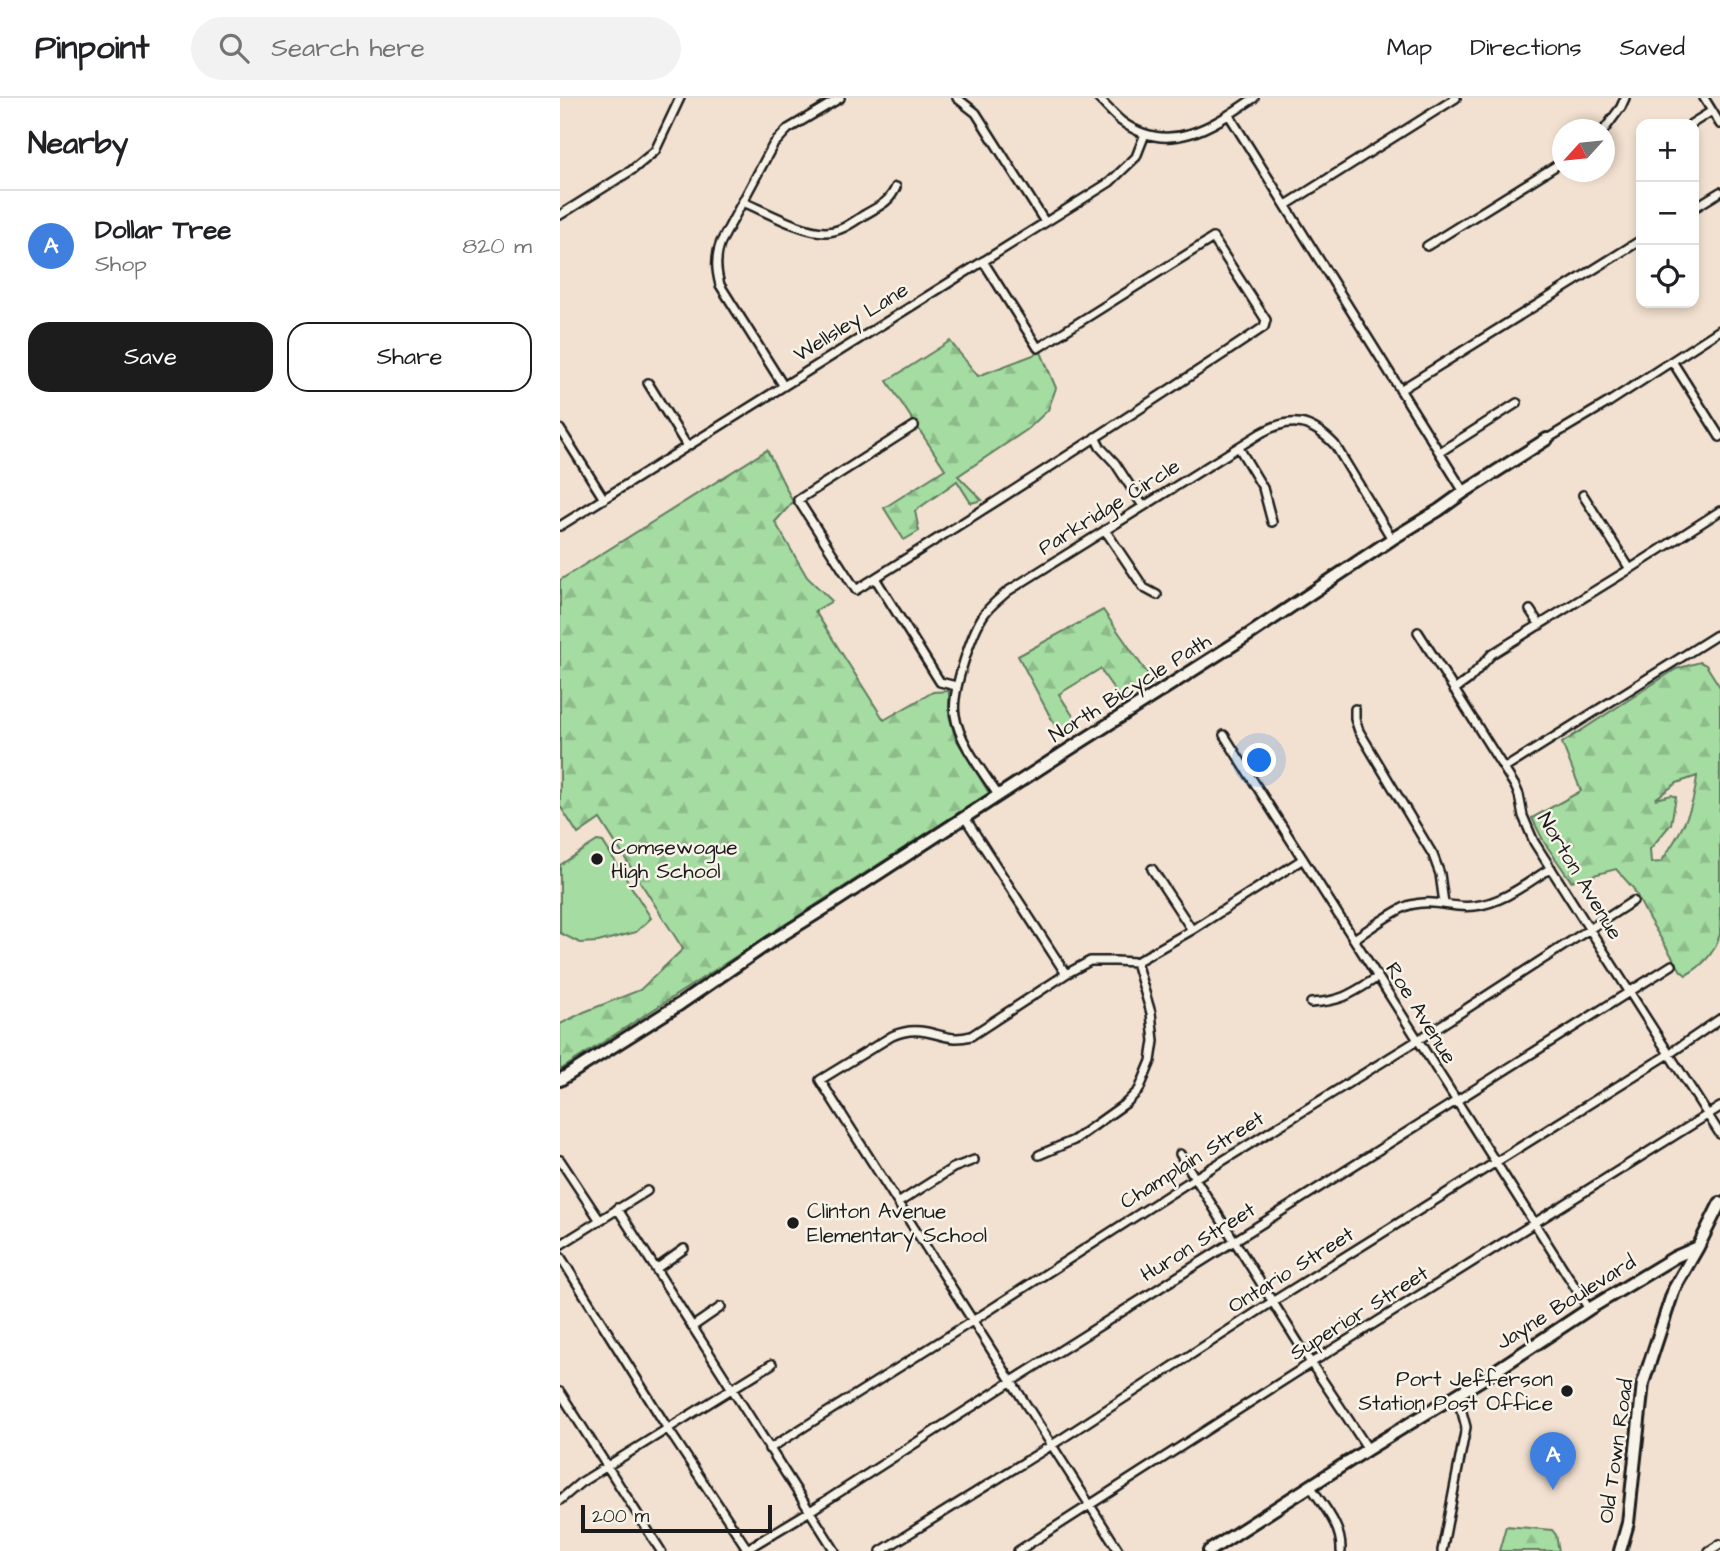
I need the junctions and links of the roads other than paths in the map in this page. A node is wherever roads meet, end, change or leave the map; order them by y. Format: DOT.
graph roads {
  1 [pos="680,98"];
  2 [pos="840,98"];
  3 [pos="957,98"];
  4 [pos="1098,98"];
  5 [pos="1254,98"];
  6 [pos="1456,98"];
  7 [pos="1625,98"];
  8 [pos="1704,98"];
  9 [pos="1712,111"];
  10 [pos="1229,115"];
  11 [pos="1612,119"];
  12 [pos="1699,119"];
  13 [pos="1720,124"];
  14 [pos="1145,134"];
  15 [pos="1552,169"];
  16 [pos="896,187"];
  17 [pos="1720,191"];
  18 [pos="743,202"];
  19 [pos="1286,205"];
  20 [pos="1699,205"];
  21 [pos="560,215"];
  22 [pos="1045,222"];
  23 [pos="1636,243"];
  24 [pos="1427,246"];
  25 [pos="983,261"];
  26 [pos="1720,330"];
  27 [pos="1672,360"];
  28 [pos="648,383"];
  29 [pos="783,385"];
  30 [pos="1401,390"];
  31 [pos="1517,403"];
  32 [pos="914,426"];
  33 [pos="560,429"];
  34 [pos="1095,437"];
  35 [pos="1720,437"];
  36 [pos="1547,439"];
  37 [pos="687,446"];
  38 [pos="1239,448"];
  39 [pos="1440,452"];
  40 [pos="1464,492"];
  41 [pos="1585,497"];
  42 [pos="604,499"];
  43 [pos="1143,506"];
  44 [pos="1720,511"];
  45 [pos="1272,522"];
  46 [pos="560,526"];
  47 [pos="1105,530"];
  48 [pos="1392,539"];
  49 [pos="1630,569"];
  50 [pos="875,578"];
  51 [pos="1157,595"];
  52 [pos="1530,610"];
  53 [pos="1539,625"];
  54 [pos="1419,632"];
  55 [pos="1720,633"];
  56 [pos="956,686"];
  57 [pos="1454,690"];
  58 [pos="1355,709"];
  59 [pos="1224,735"];
  60 [pos="1505,768"];
  61 [pos="998,795"];
  62 [pos="965,818"];
  63 [pos="1303,859"];
  64 [pos="1551,868"];
  65 [pos="1152,869"];
  66 [pos="1633,901"];
  67 [pos="1444,903"];
  68 [pos="1590,928"];
  69 [pos="1192,930"];
  70 [pos="1354,939"];
  71 [pos="1136,962"];
  72 [pos="1672,965"];
  73 [pos="1066,974"];
  74 [pos="1378,977"];
  75 [pos="1630,992"];
  76 [pos="1311,1003"];
  77 [pos="1720,1019"];
  78 [pos="1418,1040"];
  79 [pos="1669,1054"];
  80 [pos="560,1080"];
  81 [pos="1456,1101"];
  82 [pos="1720,1107"];
  83 [pos="1707,1115"];
  84 [pos="1720,1134"];
  85 [pos="1180,1154"];
  86 [pos="1040,1155"];
  87 [pos="560,1160"];
  88 [pos="974,1160"];
  89 [pos="1496,1163"];
  90 [pos="1195,1178"];
  91 [pos="647,1191"];
  92 [pos="898,1203"];
  93 [pos="1720,1203"];
  94 [pos="617,1208"];
  95 [pos="599,1219"];
  96 [pos="1535,1224"];
  97 [pos="1234,1240"];
  98 [pos="560,1245"];
  99 [pos="1698,1247"];
  100 [pos="684,1249"];
  101 [pos="560,1256"];
  102 [pos="656,1269"];
  103 [pos="1272,1302"];
  104 [pos="721,1307"];
  105 [pos="1589,1309"];
  106 [pos="974,1320"];
  107 [pos="692,1327"];
  108 [pos="1311,1363"];
  109 [pos="772,1364"];
  110 [pos="1012,1381"];
  111 [pos="731,1389"];
  112 [pos="560,1392"];
  113 [pos="1454,1397"];
  114 [pos="668,1429"];
  115 [pos="1052,1445"];
  116 [pos="769,1449"];
  117 [pos="1368,1449"];
  118 [pos="607,1467"];
  119 [pos="1311,1487"];
  120 [pos="560,1500"];
  121 [pos="1090,1506"];
  122 [pos="810,1511"];
  123 [pos="1720,1544"];
  124 [pos="747,1550"];
  125 [pos="661,1551"];
  126 [pos="835,1551"];
  127 [pos="881,1551"];
  128 [pos="1018,1551"];
  129 [pos="1119,1551"];
  130 [pos="1209,1551"];
  131 [pos="1341,1551"];
  132 [pos="1442,1551"];
  133 [pos="1620,1551"];
  134 [pos="1709,1551"];
  1 -- 21 [label="street"];
  2 -- 18 [label="street"];
  3 -- 22 [label="street"];
  4 -- 14 [label="street"];
  5 -- 10 [label="street"];
  6 -- 19 [label="street"];
  7 -- 11 [label="street"];
  8 -- 9 [label="street"];
  9 -- 12 [label="street"];
  9 -- 13 [label="street"];
  10 -- 14 [label="street"];
  10 -- 19 [label="street"];
  14 -- 22 [label="street, Wellsley Lane"];
  15 -- 24 [label="street"];
  16 -- 18 [label="street"];
  17 -- 20 [label="street"];
  18 -- 29 [label="street"];
  19 -- 30 [label="street"];
  22 -- 25 [label="street, Wellsley Lane"];
  23 -- 30 [label="street"];
  25 -- 29 [label="street, Wellsley Lane"];
  25 -- 34 [label="street"];
  26 -- 27 [label="street, North Bicycle Path"];
  27 -- 35 [label="street"];
  27 -- 36 [label="street, North Bicycle Path"];
  28 -- 37 [label="street"];
  29 -- 37 [label="street, Wellsley Lane"];
  30 -- 39 [label="street"];
  31 -- 39 [label="street"];
  32 -- 50 [label="street"];
  33 -- 42 [label="street"];
  34 -- 43 [label="street"];
  34 -- 50 [label="street"];
  36 -- 40 [label="street, North Bicycle Path"];
  37 -- 42 [label="street, Wellsley Lane"];
  38 -- 43 [label="street, Parkridge Circle"];
  38 -- 45 [label="street"];
  38 -- 48 [label="street, Parkridge Circle"];
  39 -- 40 [label="street"];
  40 -- 48 [label="street, North Bicycle Path"];
  41 -- 49 [label="street"];
  42 -- 46 [label="street, Wellsley Lane"];
  43 -- 47 [label="street, Parkridge Circle"];
  44 -- 49 [label="street"];
  47 -- 51 [label="street"];
  47 -- 56 [label="street, Parkridge Circle"];
  48 -- 61 [label="street, North Bicycle Path"];
  49 -- 53 [label="street"];
  50 -- 56 [label="street"];
  52 -- 53 [label="street"];
  53 -- 57 [label="street"];
  54 -- 57 [label="street, Norton Avenue"];
  55 -- 60 [label="street"];
  56 -- 61 [label="street, Parkridge Circle"];
  57 -- 60 [label="street, Norton Avenue"];
  58 -- 67 [label="street"];
  59 -- 63 [label="street, Roe Avenue"];
  60 -- 64 [label="street, Norton Avenue"];
  61 -- 62 [label="street, North Bicycle Path"];
  62 -- 73 [label="street"];
  62 -- 80 [label="street, North Bicycle Path"];
  63 -- 69 [label="street"];
  63 -- 70 [label="street, Roe Avenue"];
  64 -- 67 [label="street"];
  64 -- 68 [label="street, Norton Avenue"];
  65 -- 69 [label="street"];
  66 -- 68 [label="street, Champlain Street"];
  67 -- 70 [label="street"];
  68 -- 75 [label="street, Norton Avenue"];
  68 -- 78 [label="street, Champlain Street"];
  69 -- 71 [label="street"];
  70 -- 74 [label="street, Roe Avenue"];
  71 -- 73 [label="street"];
  71 -- 86 [label="street"];
  72 -- 75 [label="street, Huron Street"];
  73 -- 92 [label="street"];
  74 -- 76 [label="street"];
  74 -- 78 [label="street, Roe Avenue"];
  75 -- 79 [label="street, Norton Avenue"];
  75 -- 81 [label="street, Huron Street"];
  77 -- 79 [label="street, Ontario Street"];
  78 -- 81 [label="street, Roe Avenue"];
  78 -- 90 [label="street, Champlain Street"];
  79 -- 83 [label="street, Norton Avenue"];
  79 -- 89 [label="street, Ontario Street"];
  81 -- 89 [label="street, Roe Avenue"];
  81 -- 97 [label="street, Huron Street"];
  82 -- 83 [label="street, Superior Street"];
  83 -- 84 [label="street, Norton Avenue"];
  83 -- 96 [label="street, Superior Street"];
  85 -- 90 [label="street"];
  87 -- 95 [label="street"];
  88 -- 92 [label="street"];
  89 -- 96 [label="street, Roe Avenue"];
  89 -- 103 [label="street, Ontario Street"];
  90 -- 97 [label="street"];
  90 -- 106 [label="street, Champlain Street"];
  91 -- 94 [label="street"];
  92 -- 106 [label="street"];
  93 -- 99 [label="street, Old Town Road"];
  94 -- 95 [label="street"];
  94 -- 102 [label="street"];
  95 -- 98 [label="street"];
  96 -- 105 [label="street, Roe Avenue"];
  96 -- 108 [label="street, Superior Street"];
  97 -- 103 [label="street"];
  97 -- 110 [label="street, Huron Street"];
  99 -- 105 [label="street, Jayne Boulevard"];
  99 -- 133 [label="street, Old Town Road"];
  100 -- 102 [label="street"];
  101 -- 114 [label="street"];
  102 -- 107 [label="street"];
  103 -- 108 [label="street"];
  103 -- 115 [label="street, Ontario Street"];
  104 -- 107 [label="street"];
  105 -- 113 [label="street, Jayne Boulevard"];
  106 -- 110 [label="street"];
  106 -- 116 [label="street, Champlain Street"];
  107 -- 111 [label="street"];
  108 -- 117 [label="street"];
  108 -- 121 [label="street, Superior Street"];
  109 -- 111 [label="street"];
  110 -- 115 [label="street"];
  110 -- 122 [label="street, Huron Street"];
  111 -- 114 [label="street"];
  111 -- 116 [label="street"];
  112 -- 118 [label="street"];
  113 -- 117 [label="street, Jayne Boulevard"];
  113 -- 132 [label="street"];
  114 -- 118 [label="street"];
  114 -- 124 [label="street"];
  115 -- 121 [label="street"];
  115 -- 127 [label="street, Ontario Street"];
  116 -- 122 [label="street"];
  117 -- 119 [label="street, Jayne Boulevard"];
  118 -- 120 [label="street"];
  118 -- 125 [label="street"];
  119 -- 130 [label="street, Jayne Boulevard"];
  119 -- 131 [label="street"];
  121 -- 128 [label="street, Superior Street"];
  121 -- 129 [label="street"];
  122 -- 124 [label="street, Huron Street"];
  122 -- 126 [label="street"];
  123 -- 134 [label="street"];
}
